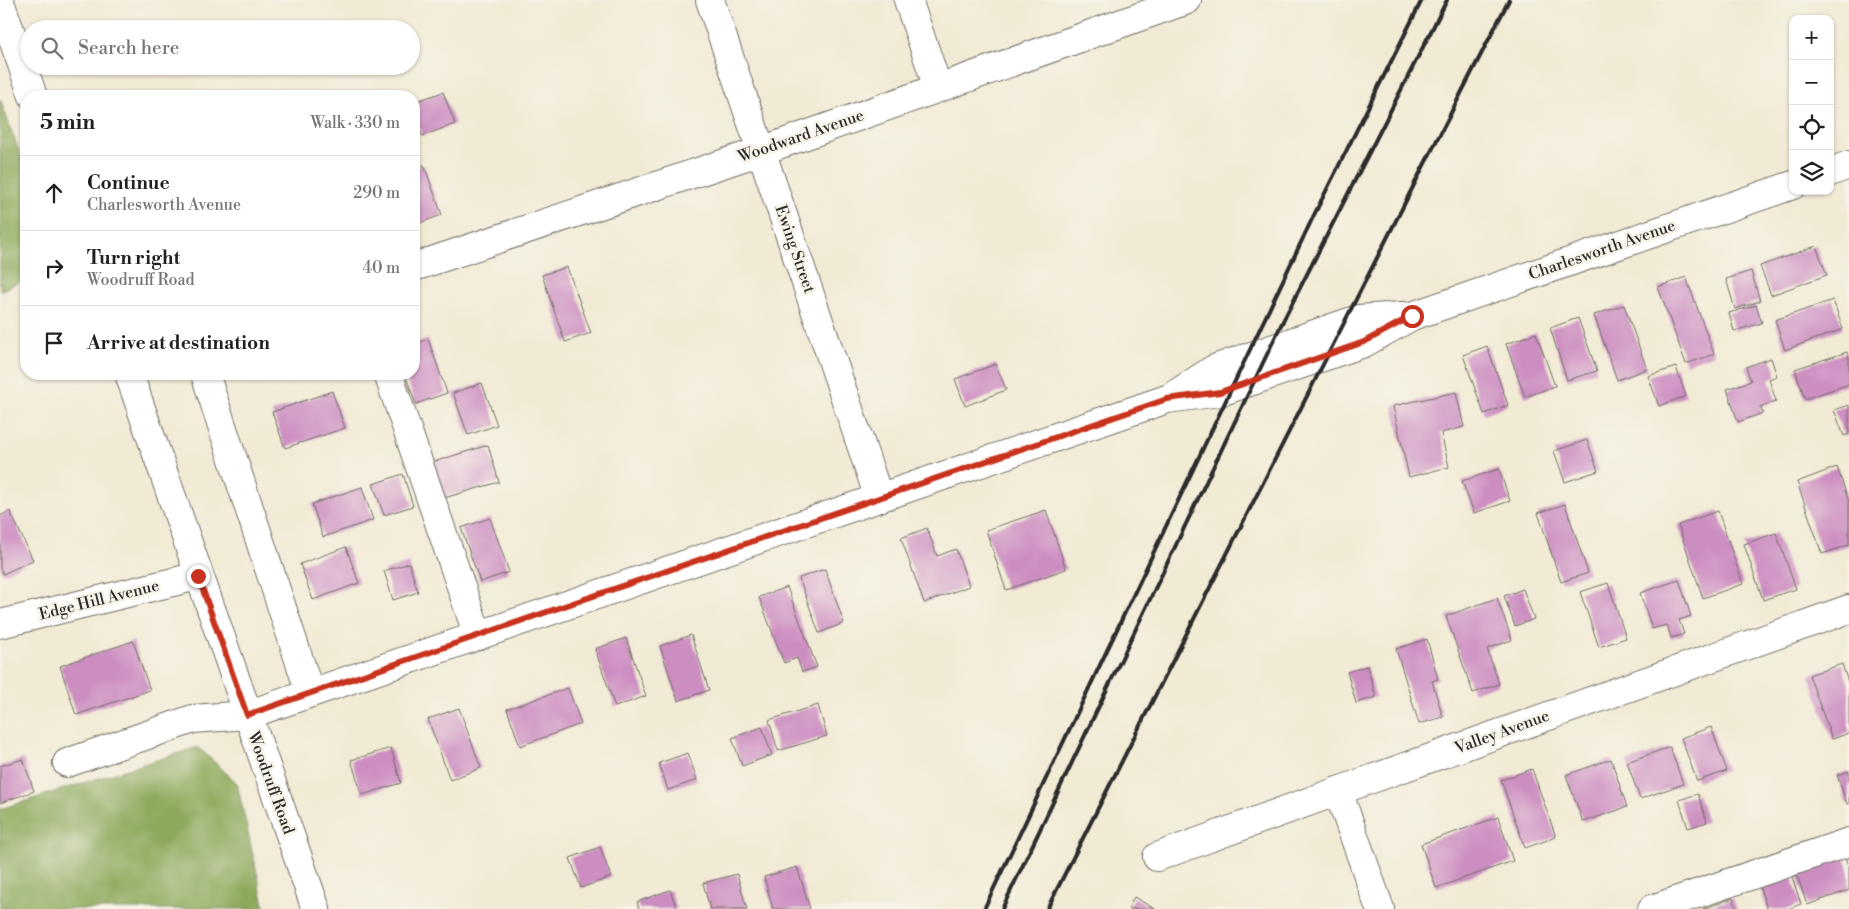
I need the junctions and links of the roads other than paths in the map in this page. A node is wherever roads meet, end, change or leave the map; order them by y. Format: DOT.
graph roads {
  1 [pos="710,0"];
  2 [pos="908,0"];
  3 [pos="1187,0"];
  4 [pos="0,2"];
  5 [pos="20,59"];
  6 [pos="26,75"];
  7 [pos="938,88"];
  8 [pos="31,90"];
  9 [pos="762,151"];
  10 [pos="1849,165"];
  11 [pos="1834,171"];
  12 [pos="1789,186"];
  13 [pos="420,265"];
  14 [pos="131,380"];
  15 [pos="207,380"];
  16 [pos="390,380"];
  17 [pos="879,498"];
  18 [pos="198,576"];
  19 [pos="1849,609"];
  20 [pos="0,624"];
  21 [pos="478,636"];
  22 [pos="310,693"];
  23 [pos="247,715"];
  24 [pos="67,763"];
  25 [pos="1338,791"];
  26 [pos="1849,842"];
  27 [pos="1157,857"];
  28 [pos="316,909"];
  29 [pos="1380,909"];
  30 [pos="1652,909"];
  1 -- 9 [label="street, Ewing Street"];
  2 -- 7 [label="street"];
  3 -- 7 [label="street, Woodward Avenue"];
  4 -- 5 [label="street"];
  6 -- 8 [label="street"];
  7 -- 9 [label="street, Woodward Avenue"];
  9 -- 13 [label="street, Woodward Avenue"];
  9 -- 17 [label="street, Ewing Street"];
  10 -- 11 [label="street"];
  12 -- 17 [label="street, Charlesworth Avenue"];
  14 -- 18 [label="street, Woodruff Road"];
  15 -- 22 [label="street"];
  16 -- 21 [label="street"];
  17 -- 21 [label="street, Charlesworth Avenue"];
  18 -- 20 [label="street, Edge Hill Avenue"];
  18 -- 23 [label="street, Woodruff Road"];
  19 -- 25 [label="street, Valley Avenue"];
  21 -- 22 [label="street, Charlesworth Avenue"];
  22 -- 23 [label="street, Charlesworth Avenue"];
  23 -- 24 [label="street, Charlesworth Avenue"];
  23 -- 28 [label="street, Woodruff Road"];
  25 -- 27 [label="street, Valley Avenue"];
  25 -- 29 [label="street"];
  26 -- 30 [label="street"];
}
